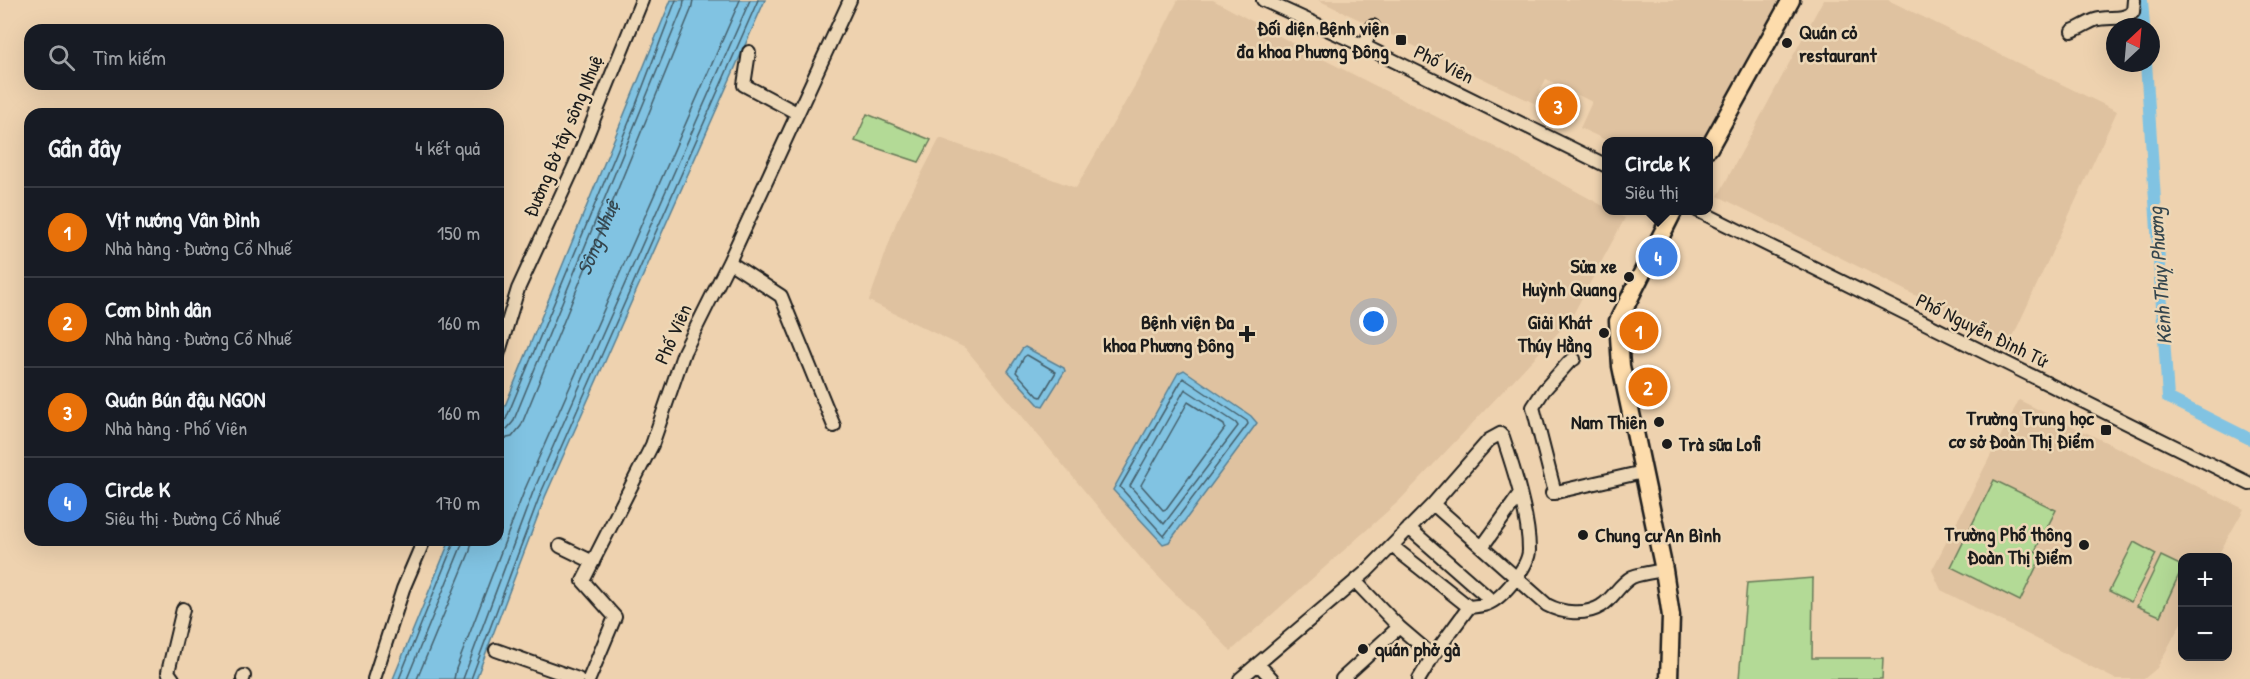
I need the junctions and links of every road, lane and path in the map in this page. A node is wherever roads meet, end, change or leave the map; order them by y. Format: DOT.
graph roads {
  1 [pos="642,0"];
  2 [pos="850,0"];
  3 [pos="1263,0"];
  4 [pos="1791,0"];
  5 [pos="2134,0"];
  6 [pos="1373,26"];
  7 [pos="2072,31"];
  8 [pos="1364,46"];
  9 [pos="749,52"];
  10 [pos="797,113"];
  11 [pos="1713,141"];
  12 [pos="1602,164"];
  13 [pos="1671,215"];
  14 [pos="1707,215"];
  15 [pos="729,262"];
  16 [pos="504,335"];
  17 [pos="1574,359"];
  18 [pos="834,426"];
  19 [pos="1643,472"];
  20 [pos="2250,484"];
  21 [pos="1520,494"];
  22 [pos="1433,504"];
  23 [pos="1409,528"];
  24 [pos="418,546"];
  25 [pos="560,546"];
  26 [pos="1392,546"];
  27 [pos="1482,548"];
  28 [pos="593,562"];
  29 [pos="1664,570"];
  30 [pos="1517,578"];
  31 [pos="1354,581"];
  32 [pos="1492,601"];
  33 [pos="1469,607"];
  34 [pos="183,609"];
  35 [pos="1399,627"];
  36 [pos="496,650"];
  37 [pos="1433,656"];
  38 [pos="1258,664"];
  39 [pos="173,679"];
  40 [pos="374,679"];
  41 [pos="578,679"];
  42 [pos="589,679"];
  43 [pos="1240,679"];
  44 [pos="1272,679"];
  45 [pos="1342,679"];
  46 [pos="1419,679"];
  47 [pos="1669,679"];
  1 -- 16 [label="street, Đường Bờ tây sông Nhuệ"];
  2 -- 10 [label="street, Phố Viên"];
  3 -- 8 [label="street, Phố Viên"];
  4 -- 11 [label="main road"];
  5 -- 7 [label="street"];
  6 -- 8 [label="street"];
  8 -- 12 [label="street, Phố Viên"];
  9 -- 10 [label="street"];
  10 -- 15 [label="street, Phố Viên"];
  13 -- 19 [label="main road"];
  14 -- 20 [label="street, Phố Nguyễn Đình Tứ"];
  15 -- 18 [label="street"];
  15 -- 28 [label="street, Phố Viên"];
  17 -- 19 [label="street"];
  19 -- 29 [label="main road"];
  21 -- 22 [label="street"];
  21 -- 27 [label="street"];
  21 -- 30 [label="street"];
  22 -- 23 [label="street"];
  22 -- 27 [label="street"];
  23 -- 26 [label="street"];
  23 -- 32 [label="street"];
  24 -- 40 [label="street"];
  25 -- 28 [label="street"];
  26 -- 31 [label="street"];
  26 -- 33 [label="street"];
  27 -- 30 [label="street"];
  28 -- 42 [label="street, Phố Viên"];
  29 -- 30 [label="street"];
  29 -- 47 [label="main road"];
  30 -- 32 [label="street"];
  31 -- 35 [label="street"];
  31 -- 38 [label="street"];
  32 -- 33 [label="street"];
  33 -- 37 [label="street"];
  34 -- 39 [label="street"];
  35 -- 37 [label="street"];
  35 -- 45 [label="street"];
  36 -- 41 [label="street"];
  37 -- 46 [label="street"];
  38 -- 43 [label="street"];
  38 -- 44 [label="street"];
}
